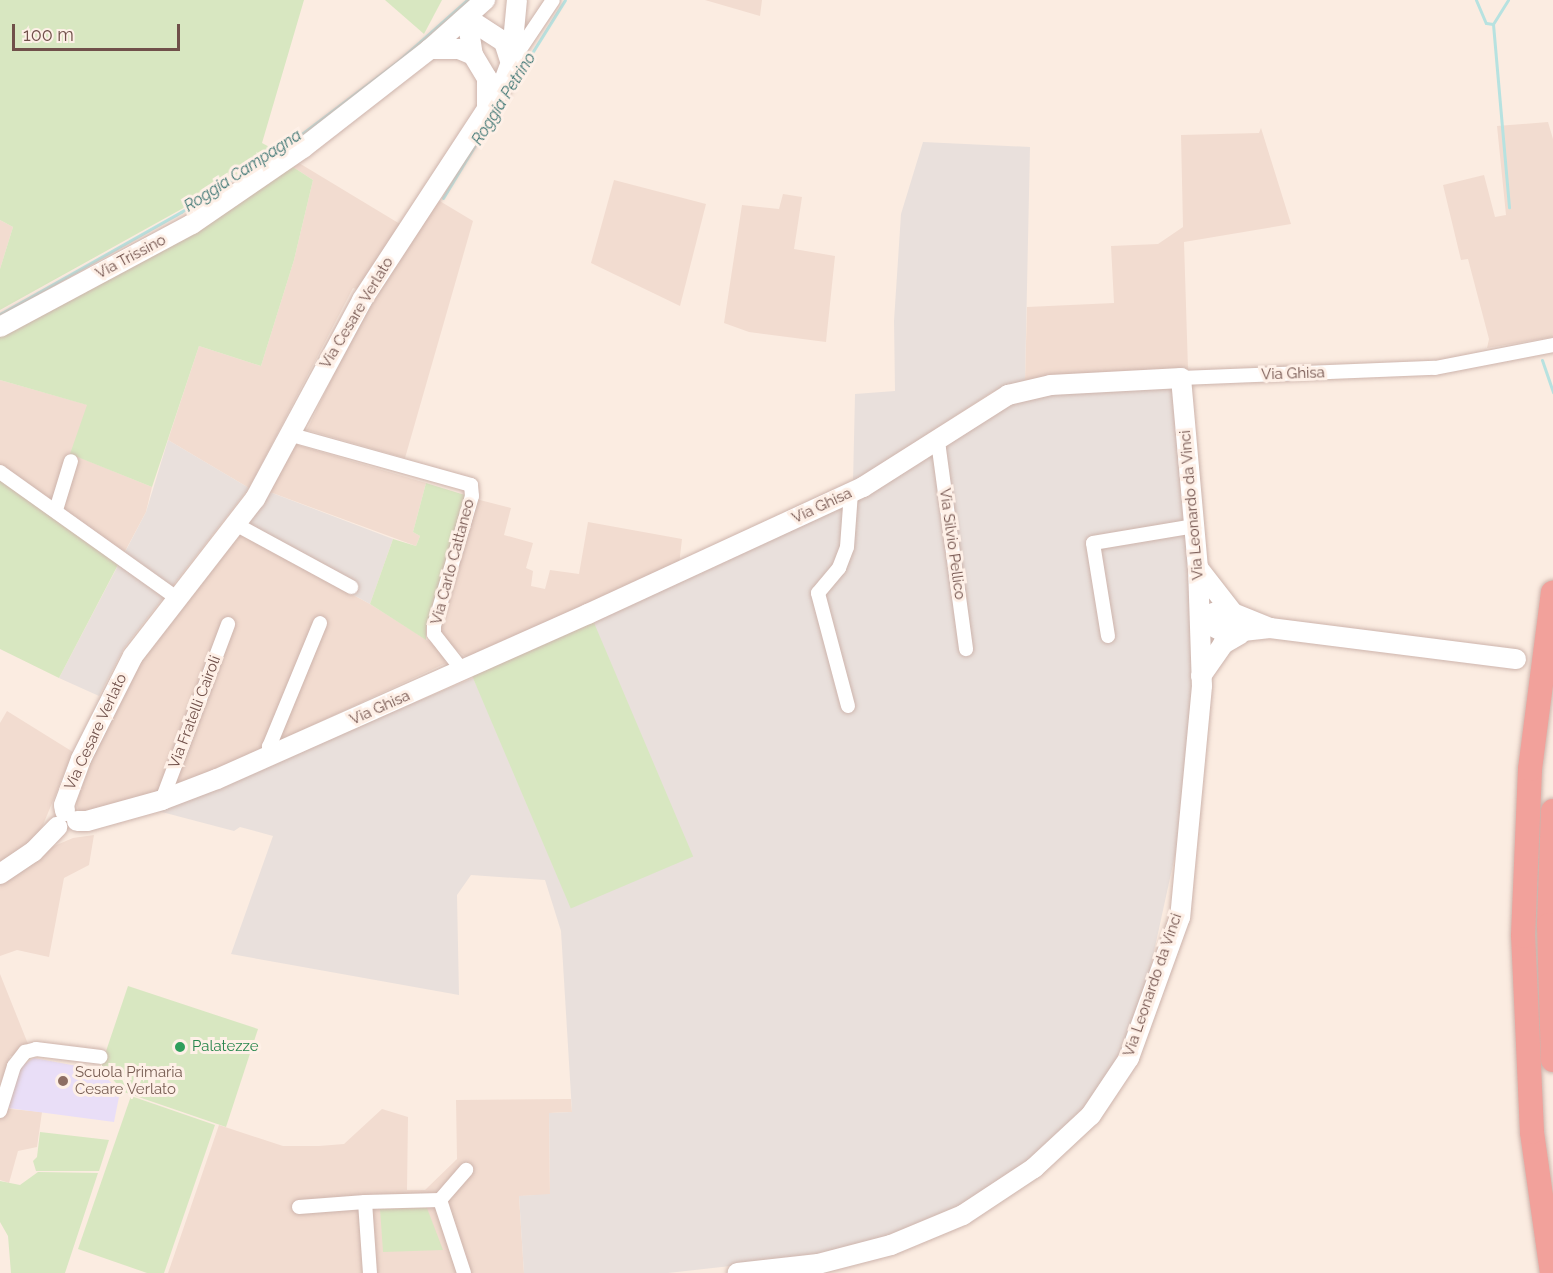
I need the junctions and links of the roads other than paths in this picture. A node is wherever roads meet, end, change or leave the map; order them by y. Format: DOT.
graph roads {
  1 [pos="485,0"];
  2 [pos="517,0"];
  3 [pos="553,0"];
  4 [pos="467,18"];
  5 [pos="430,49"];
  6 [pos="473,55"];
  7 [pos="511,63"];
  8 [pos="487,108"];
  9 [pos="0,327"];
  10 [pos="1553,345"];
  11 [pos="1181,378"];
  12 [pos="292,435"];
  13 [pos="934,441"];
  14 [pos="71,461"];
  15 [pos="0,472"];
  16 [pos="851,493"];
  17 [pos="56,510"];
  18 [pos="237,525"];
  19 [pos="1195,526"];
  20 [pos="1198,567"];
  21 [pos="351,587"];
  22 [pos="1553,592"];
  23 [pos="178,599"];
  24 [pos="1233,612"];
  25 [pos="1200,620"];
  26 [pos="320,623"];
  27 [pos="228,624"];
  28 [pos="1270,628"];
  29 [pos="1239,634"];
  30 [pos="1108,636"];
  31 [pos="966,649"];
  32 [pos="1516,659"];
  33 [pos="463,671"];
  34 [pos="1202,676"];
  35 [pos="848,706"];
  36 [pos="272,755"];
  37 [pos="162,800"];
  38 [pos="1553,811"];
  39 [pos="66,819"];
  40 [pos="0,874"];
  41 [pos="101,1057"];
  42 [pos="1553,1060"];
  43 [pos="0,1112"];
  44 [pos="466,1170"];
  45 [pos="440,1200"];
  46 [pos="365,1202"];
  47 [pos="299,1207"];
  48 [pos="370,1273"];
  49 [pos="464,1273"];
  50 [pos="738,1273"];
  51 [pos="1552,1273"];
  1 -- 4 [label="street"];
  2 -- 7 [label="street, Via Cesare Verlato"];
  3 -- 7 [label="street, Via Cesare Verlato"];
  4 -- 5 [label="street"];
  4 -- 6 [label="street"];
  4 -- 7 [label="street"];
  5 -- 6 [label="street"];
  5 -- 9 [label="street, Via Trissino"];
  6 -- 8 [label="street"];
  7 -- 8 [label="street, Via Cesare Verlato"];
  8 -- 12 [label="street, Via Cesare Verlato"];
  10 -- 11 [label="street, Via Ghisa"];
  11 -- 13 [label="street, Via Ghisa"];
  11 -- 19 [label="street, Via Leonardo da Vinci"];
  12 -- 18 [label="street, Via Cesare Verlato"];
  12 -- 33 [label="street, Via Carlo Cattaneo"];
  13 -- 16 [label="street, Via Ghisa"];
  13 -- 31 [label="street, Via Silvio Pellico"];
  14 -- 17 [label="street"];
  15 -- 17 [label="street"];
  16 -- 33 [label="street, Via Ghisa"];
  16 -- 35 [label="street"];
  17 -- 23 [label="street"];
  18 -- 21 [label="street"];
  18 -- 23 [label="street, Via Cesare Verlato"];
  19 -- 20 [label="street, Via Leonardo da Vinci"];
  19 -- 30 [label="street"];
  20 -- 24 [label="street"];
  20 -- 25 [label="street, Via Leonardo da Vinci"];
  22 -- 51 [label="highway"];
  23 -- 39 [label="street, Via Cesare Verlato"];
  24 -- 25 [label="street"];
  24 -- 28 [label="street"];
  25 -- 29 [label="street"];
  25 -- 34 [label="street, Via Leonardo da Vinci"];
  26 -- 36 [label="street"];
  27 -- 37 [label="street, Via Fratelli Cairoli"];
  28 -- 29 [label="street"];
  28 -- 32 [label="street"];
  29 -- 34 [label="street"];
  33 -- 36 [label="street, Via Ghisa"];
  34 -- 50 [label="street, Via Leonardo da Vinci"];
  36 -- 37 [label="street, Via Ghisa"];
  37 -- 39 [label="street, Via Ghisa"];
  38 -- 42 [label="highway"];
  39 -- 40 [label="street, Via Cesare Verlato"];
  41 -- 43 [label="street"];
  44 -- 45 [label="street"];
  45 -- 46 [label="street"];
  45 -- 49 [label="street"];
  46 -- 47 [label="street"];
  46 -- 48 [label="street"];
}
